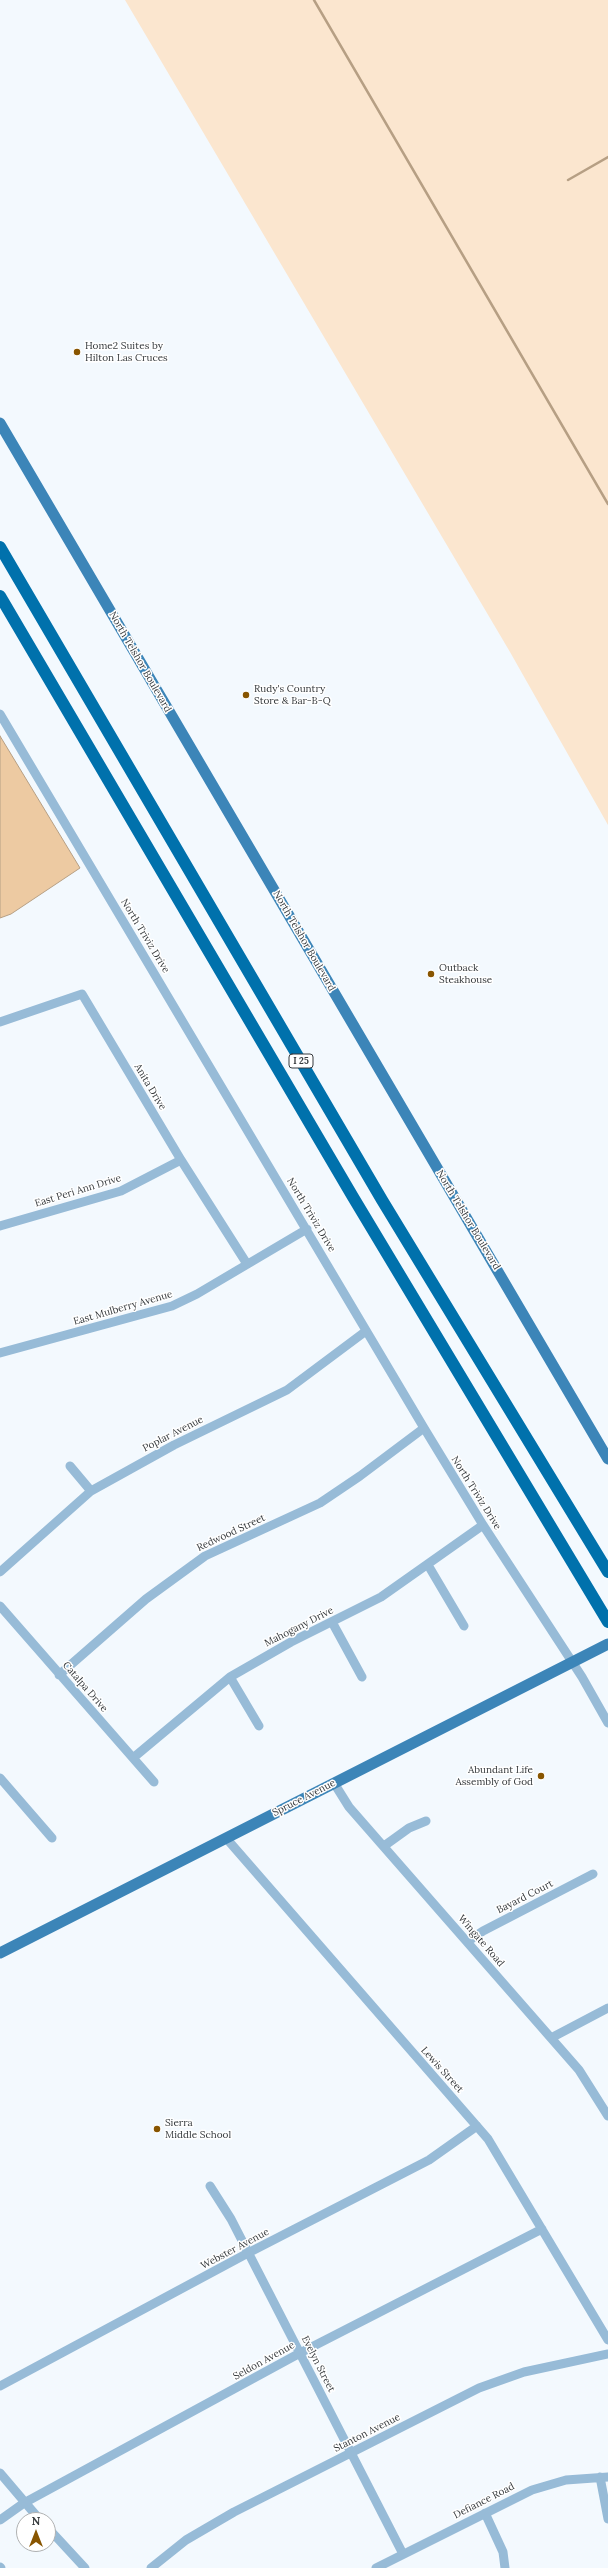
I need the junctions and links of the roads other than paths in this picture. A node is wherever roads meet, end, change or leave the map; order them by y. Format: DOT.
graph roads {
  1 [pos="0,423"];
  2 [pos="0,547"];
  3 [pos="0,596"];
  4 [pos="0,714"];
  5 [pos="0,1022"];
  6 [pos="181,1160"];
  7 [pos="0,1226"];
  8 [pos="307,1229"];
  9 [pos="247,1264"];
  10 [pos="366,1331"];
  11 [pos="0,1353"];
  12 [pos="424,1428"];
  13 [pos="608,1459"];
  14 [pos="70,1466"];
  15 [pos="91,1491"];
  16 [pos="483,1525"];
  17 [pos="428,1565"];
  18 [pos="0,1572"];
  19 [pos="608,1572"];
  20 [pos="0,1606"];
  21 [pos="606,1618"];
  22 [pos="332,1622"];
  23 [pos="464,1626"];
  24 [pos="608,1644"];
  25 [pos="572,1662"];
  26 [pos="59,1675"];
  27 [pos="230,1677"];
  28 [pos="362,1677"];
  29 [pos="608,1723"];
  30 [pos="259,1726"];
  31 [pos="133,1758"];
  32 [pos="0,1778"];
  33 [pos="154,1782"];
  34 [pos="334,1783"];
  35 [pos="426,1820"];
  36 [pos="52,1838"];
  37 [pos="226,1838"];
  38 [pos="384,1846"];
  39 [pos="593,1874"];
  40 [pos="467,1942"];
  41 [pos="0,1953"];
  42 [pos="608,2008"];
  43 [pos="551,2038"];
  44 [pos="608,2116"];
  45 [pos="477,2126"];
  46 [pos="210,2186"];
  47 [pos="542,2229"];
  48 [pos="248,2253"];
  49 [pos="608,2340"];
  50 [pos="300,2353"];
  51 [pos="608,2354"];
  52 [pos="0,2386"];
  53 [pos="351,2453"];
  54 [pos="0,2473"];
  55 [pos="604,2477"];
  56 [pos="24,2503"];
  57 [pos="32,2512"];
  58 [pos="484,2513"];
  59 [pos="608,2518"];
  60 [pos="0,2520"];
  61 [pos="56,2537"];
  62 [pos="403,2554"];
  63 [pos="85,2568"];
  64 [pos="151,2568"];
  65 [pos="376,2568"];
  66 [pos="505,2568"];
  1 -- 13 [label="main road, North Telshor Boulevard"];
  2 -- 19 [label="highway, I 25"];
  3 -- 21 [label="highway, I 25"];
  4 -- 8 [label="street, North Triviz Drive"];
  5 -- 6 [label="street, Anita Drive"];
  6 -- 7 [label="street, East Peri Ann Drive"];
  6 -- 9 [label="street, Anita Drive"];
  8 -- 9 [label="street, East Mulberry Avenue"];
  8 -- 10 [label="street, North Triviz Drive"];
  9 -- 11 [label="street, East Mulberry Avenue"];
  10 -- 12 [label="street, North Triviz Drive"];
  10 -- 15 [label="street, Poplar Avenue"];
  12 -- 16 [label="street, North Triviz Drive"];
  12 -- 26 [label="street, Redwood Street"];
  14 -- 15 [label="street"];
  15 -- 18 [label="street, Poplar Avenue"];
  16 -- 17 [label="street, Mahogany Drive"];
  16 -- 25 [label="street, North Triviz Drive"];
  17 -- 22 [label="street, Mahogany Drive"];
  17 -- 23 [label="street"];
  20 -- 26 [label="street, Catalpa Drive"];
  22 -- 27 [label="street, Mahogany Drive"];
  22 -- 28 [label="street"];
  24 -- 25 [label="main road, Spruce Avenue"];
  25 -- 29 [label="street, North Triviz Drive"];
  25 -- 34 [label="main road, Spruce Avenue"];
  26 -- 31 [label="street, Catalpa Drive"];
  27 -- 30 [label="street"];
  27 -- 31 [label="street, Mahogany Drive"];
  31 -- 33 [label="street, Catalpa Drive"];
  32 -- 36 [label="street"];
  34 -- 37 [label="main road, Spruce Avenue"];
  34 -- 38 [label="street, Wingate Road"];
  35 -- 38 [label="street"];
  37 -- 41 [label="main road, Spruce Avenue"];
  37 -- 45 [label="street, Lewis Street"];
  38 -- 40 [label="street, Wingate Road"];
  39 -- 40 [label="street, Bayard Court"];
  40 -- 43 [label="street, Wingate Road"];
  42 -- 43 [label="street"];
  43 -- 44 [label="street, Wingate Road"];
  45 -- 47 [label="street, Lewis Street"];
  45 -- 48 [label="street, Webster Avenue"];
  46 -- 48 [label="street, Evelyn Street"];
  47 -- 49 [label="street, Lewis Street"];
  47 -- 50 [label="street, Seldon Avenue"];
  48 -- 50 [label="street, Evelyn Street"];
  48 -- 52 [label="street, Webster Avenue"];
  50 -- 53 [label="street, Evelyn Street"];
  50 -- 56 [label="street, Seldon Avenue"];
  51 -- 53 [label="street, Stanton Avenue"];
  53 -- 62 [label="street, Evelyn Street"];
  53 -- 64 [label="street, Stanton Avenue"];
  54 -- 56 [label="street"];
  55 -- 58 [label="street, Defiance Road"];
  55 -- 59 [label="street"];
  56 -- 57 [label="street"];
  56 -- 60 [label="street, Seldon Avenue"];
  58 -- 62 [label="street, Defiance Road"];
  58 -- 66 [label="street"];
  61 -- 63 [label="street"];
  62 -- 65 [label="street, Defiance Road"];
}
